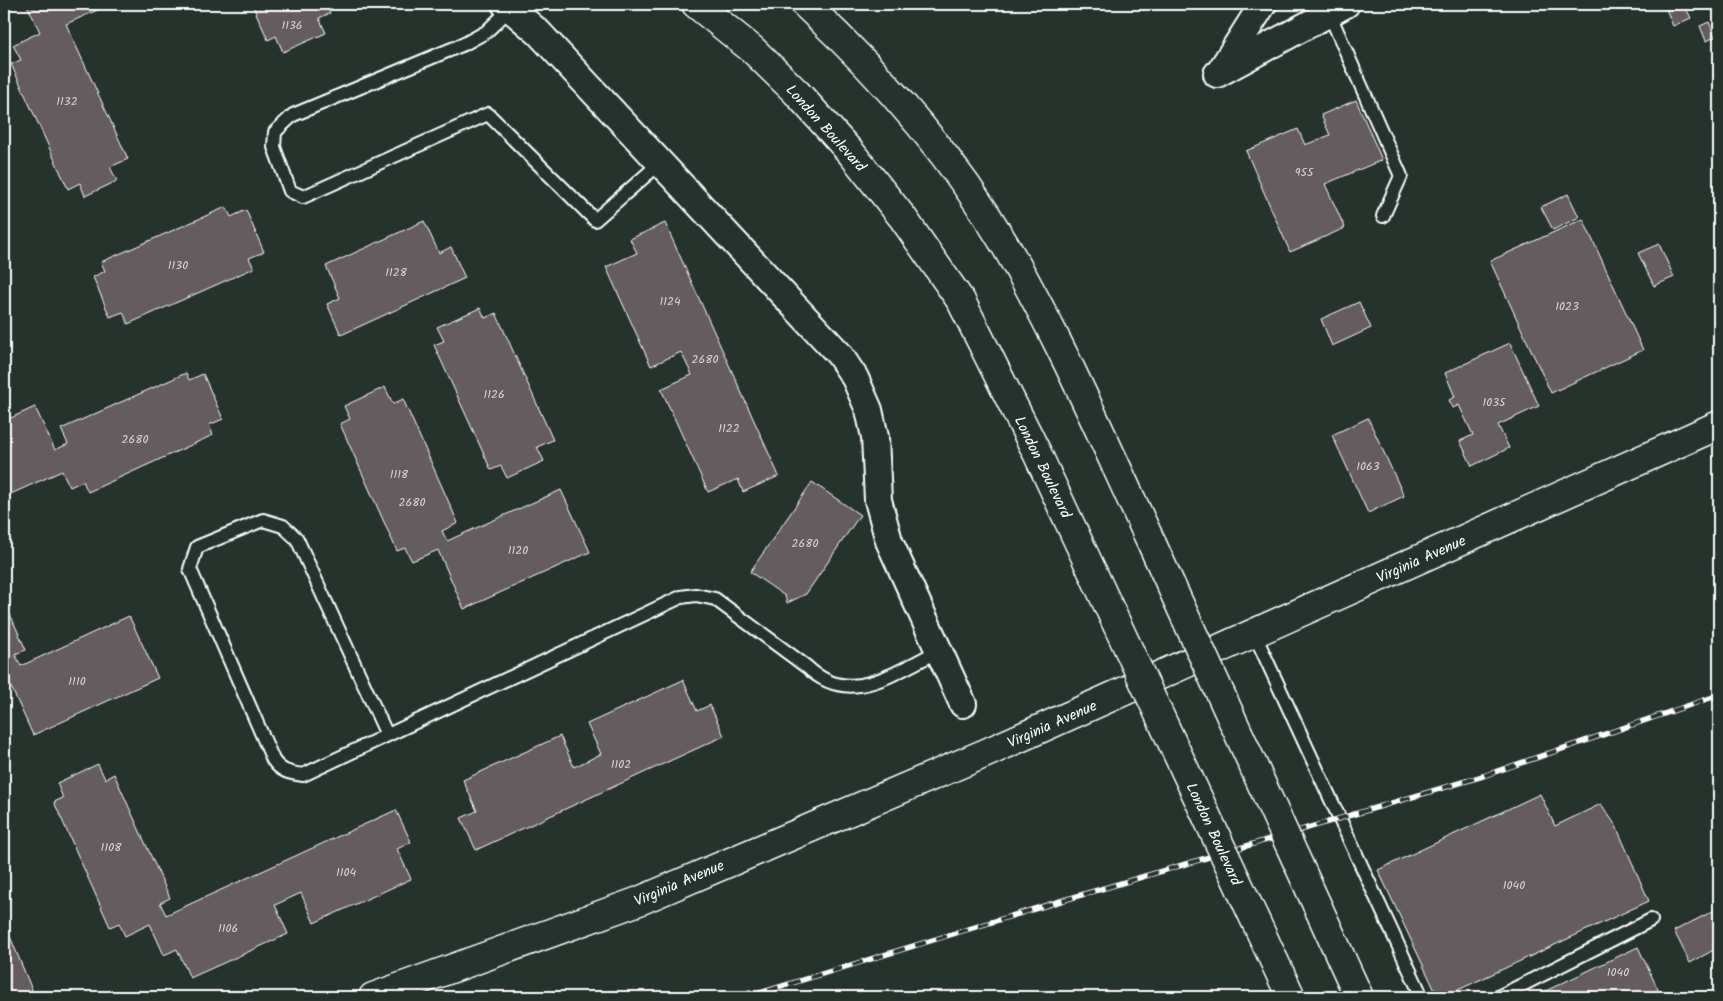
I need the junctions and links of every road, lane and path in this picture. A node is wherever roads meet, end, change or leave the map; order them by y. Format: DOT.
graph roads {
  1 [pos="696,4"];
  2 [pos="805,4"];
  3 [pos="1263,4"];
  4 [pos="508,6"];
  5 [pos="1337,8"];
  6 [pos="660,162"];
  7 [pos="1383,216"];
  8 [pos="1719,425"];
  9 [pos="1254,634"];
  10 [pos="939,651"];
  11 [pos="963,704"];
  12 [pos="387,735"];
  13 [pos="1651,920"];
  14 [pos="374,997"];
  15 [pos="1291,997"];
  16 [pos="1359,997"];
  17 [pos="1422,997"];
  18 [pos="1498,997"];
  1 -- 15 [label="main road, London Boulevard, bridge"];
  2 -- 16 [label="main road, bridge"];
  3 -- 5 [label="street"];
  4 -- 6 [label="street"];
  4 -- 6 [label="lane"];
  5 -- 7 [label="lane"];
  6 -- 10 [label="street"];
  8 -- 9 [label="main road, Virginia Avenue"];
  9 -- 14 [label="main road, Virginia Avenue"];
  9 -- 17 [label="lane"];
  10 -- 11 [label="street"];
  10 -- 12 [label="lane"];
  12 -- 12 [label="lane"];
  13 -- 18 [label="lane"];
}
